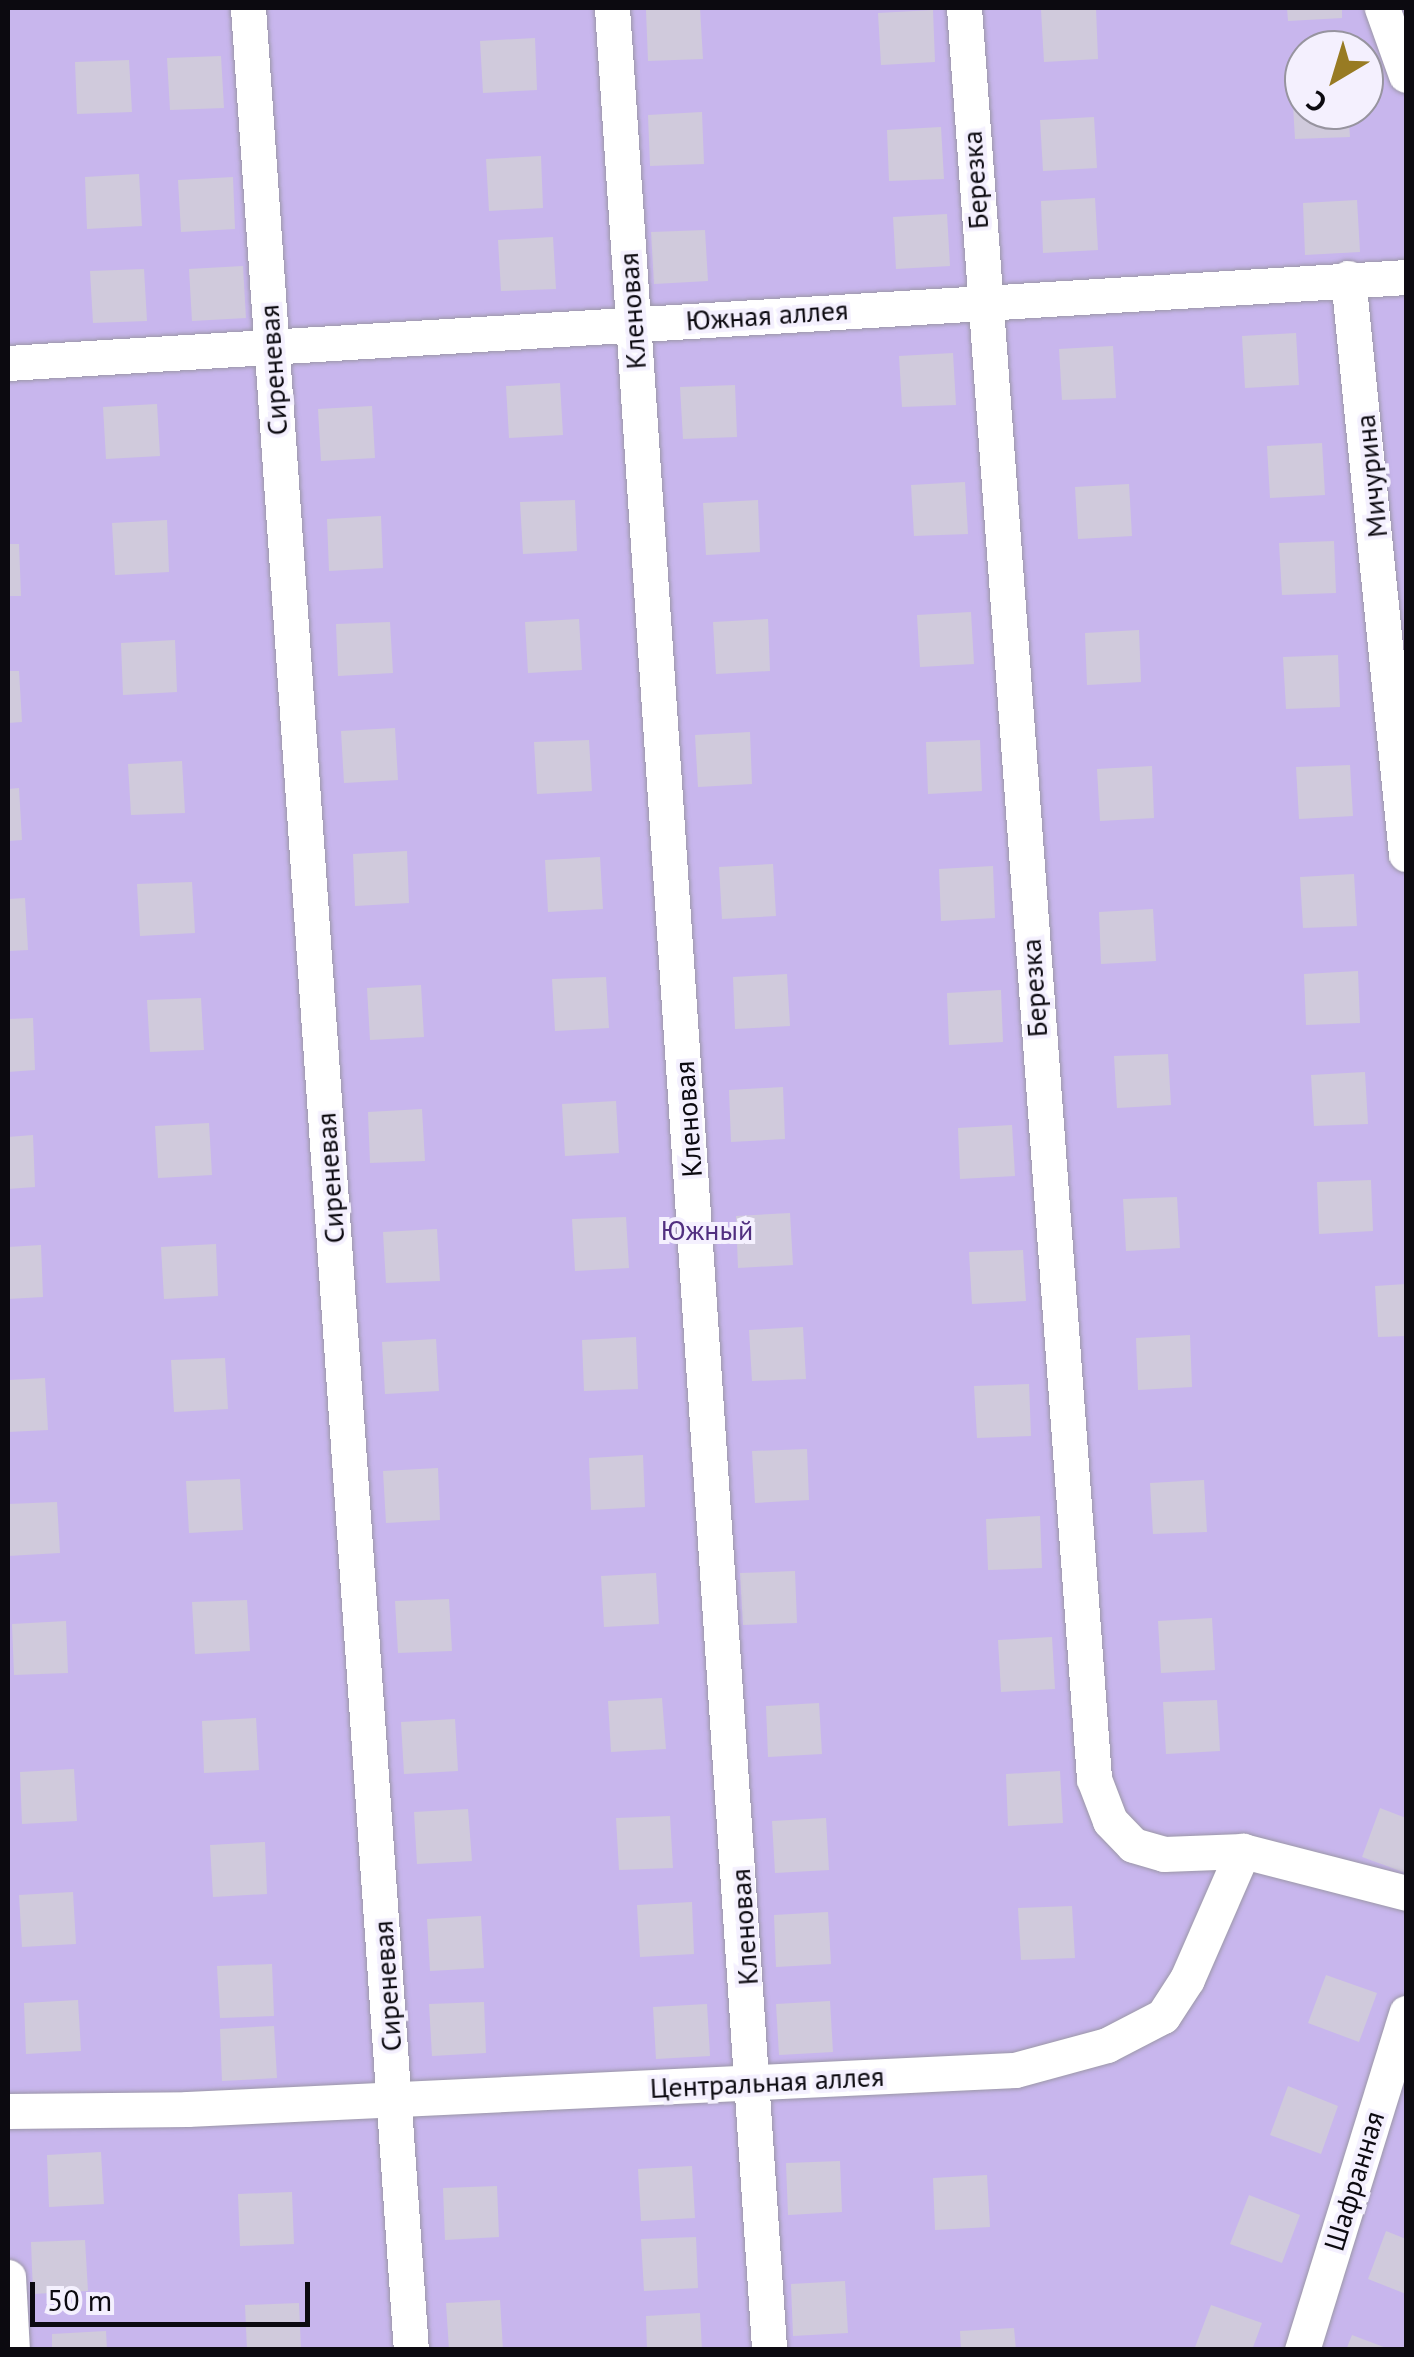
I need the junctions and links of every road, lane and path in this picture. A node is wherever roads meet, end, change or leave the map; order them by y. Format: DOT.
graph roads {
  1 [pos="248,8"];
  2 [pos="612,8"];
  3 [pos="964,8"];
  4 [pos="1382,8"];
  5 [pos="1406,75"];
  6 [pos="1406,277"];
  7 [pos="1348,278"];
  8 [pos="982,301"];
  9 [pos="632,323"];
  10 [pos="271,348"];
  11 [pos="8,363"];
  12 [pos="1406,854"];
  13 [pos="1242,1851"];
  14 [pos="1406,1893"];
  15 [pos="1406,2012"];
  16 [pos="755,2082"];
  17 [pos="395,2097"];
  18 [pos="8,2111"];
  19 [pos="8,2278"];
  20 [pos="12,2350"];
  21 [pos="411,2350"];
  22 [pos="769,2350"];
  23 [pos="1302,2350"];
  1 -- 10 [label="street, Сиреневая"];
  2 -- 9 [label="street, Кленовая"];
  3 -- 8 [label="street, Березка"];
  4 -- 5 [label="street"];
  6 -- 7 [label="street, Южная аллея"];
  7 -- 8 [label="street, Южная аллея"];
  7 -- 12 [label="street, Мичурина"];
  8 -- 9 [label="street, Южная аллея"];
  8 -- 13 [label="street, Березка"];
  9 -- 10 [label="street, Южная аллея"];
  9 -- 16 [label="street, Кленовая"];
  10 -- 11 [label="street, Южная аллея"];
  10 -- 17 [label="street, Сиреневая"];
  13 -- 14 [label="street"];
  13 -- 16 [label="street, Центральная аллея"];
  15 -- 23 [label="street, Шафранная"];
  16 -- 17 [label="street, Центральная аллея"];
  16 -- 22 [label="street, Кленовая"];
  17 -- 18 [label="street, Центральная аллея"];
  17 -- 21 [label="street, Сиреневая"];
  19 -- 20 [label="street"];
}
